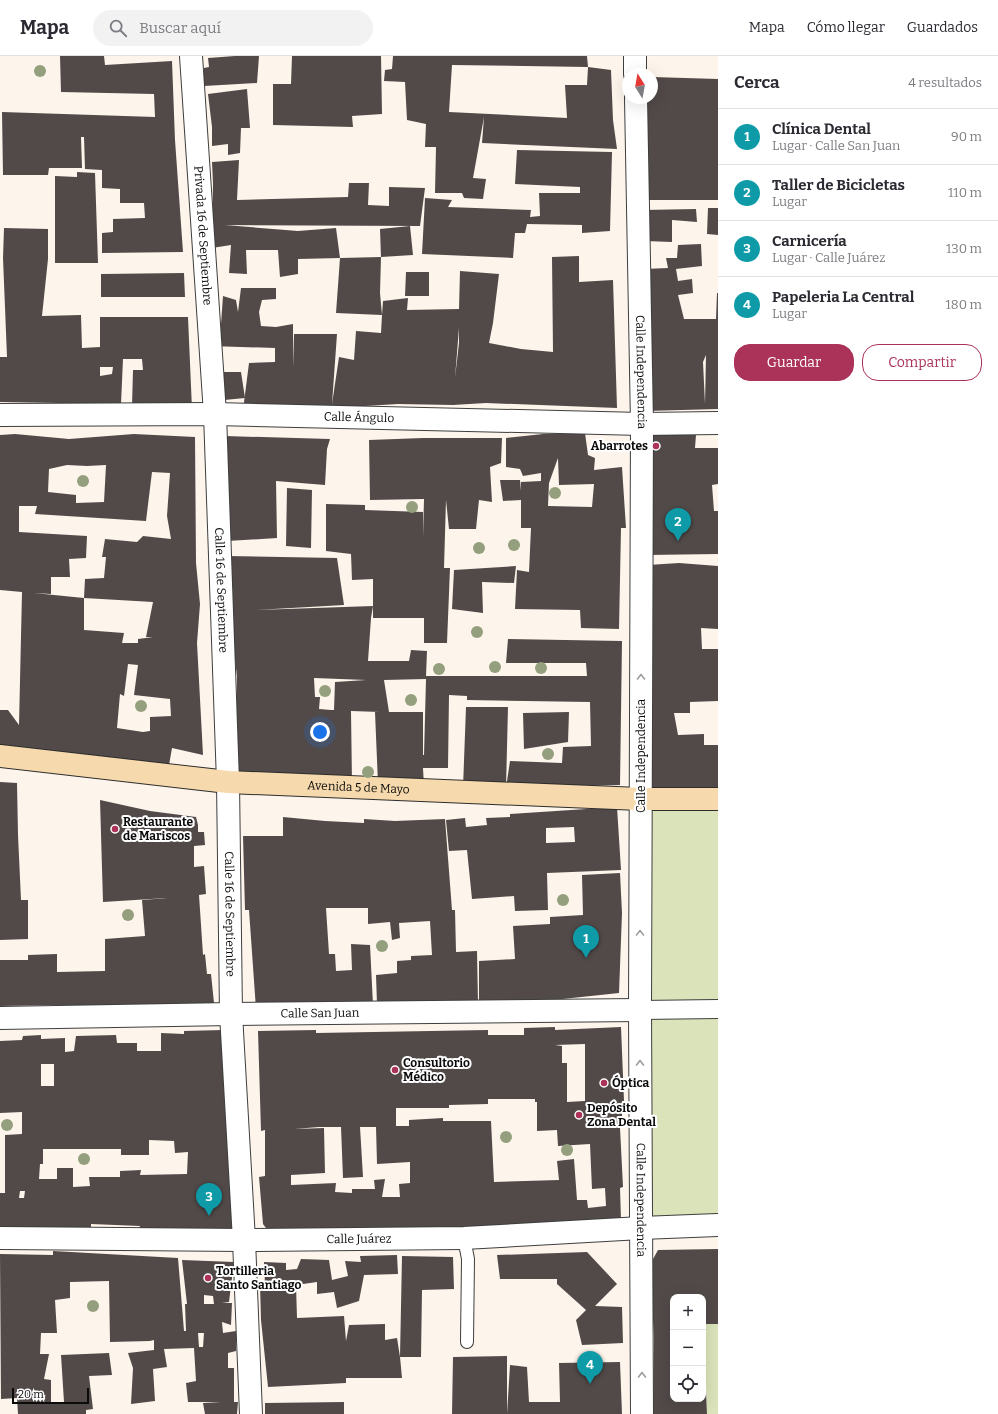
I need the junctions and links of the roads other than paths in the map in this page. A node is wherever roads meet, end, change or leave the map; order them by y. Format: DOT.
graph roads {
  1 [pos="191,56"];
  2 [pos="635,56"];
  3 [pos="636,68"];
  4 [pos="636,104"];
  5 [pos="215,414"];
  6 [pos="0,415"];
  7 [pos="718,423"];
  8 [pos="642,424"];
  9 [pos="0,756"];
  10 [pos="228,782"];
  11 [pos="640,799"];
  12 [pos="718,799"];
  13 [pos="718,1009"];
  14 [pos="640,1010"];
  15 [pos="231,1014"];
  16 [pos="0,1018"];
  17 [pos="718,1225"];
  18 [pos="641,1228"];
  19 [pos="0,1238"];
  20 [pos="464,1238"];
  21 [pos="244,1240"];
  22 [pos="467,1342"];
  23 [pos="251,1414"];
  24 [pos="642,1414"];
  1 -- 5 [label="street, Privada 16 de Septiembre"];
  2 -- 3 [label="street"];
  4 -- 8 [label="street, Calle Independencia"];
  5 -- 6 [label="street, Calle Ángulo"];
  5 -- 8 [label="street, Calle Ángulo"];
  5 -- 10 [label="street, Calle 16 de Septiembre"];
  7 -- 8 [label="street, Calle Ángulo"];
  11 -- 8 [label="street, Calle Independencia, one-way"];
  9 -- 10 [label="main road, Avenida 5 de Mayo"];
  10 -- 11 [label="main road, Avenida 5 de Mayo"];
  10 -- 15 [label="street, Calle 16 de Septiembre"];
  11 -- 12 [label="main road, Avenida 5 de Mayo"];
  14 -- 11 [label="street, Calle Independencia, one-way"];
  13 -- 14 [label="street"];
  14 -- 15 [label="street, Calle San Juan"];
  18 -- 14 [label="street, Calle Independencia, one-way"];
  15 -- 16 [label="street, Calle San Juan"];
  15 -- 21 [label="street, Calle 16 de Septiembre"];
  17 -- 18 [label="street, Calle Juárez"];
  18 -- 20 [label="street, Calle Juárez"];
  24 -- 18 [label="street, Calle Independencia, one-way"];
  19 -- 21 [label="street, Calle Juárez"];
  20 -- 21 [label="street, Calle Juárez"];
  20 -- 22 [label="lane"];
  21 -- 23 [label="street, Calle 16 de Septiembre"];
}
